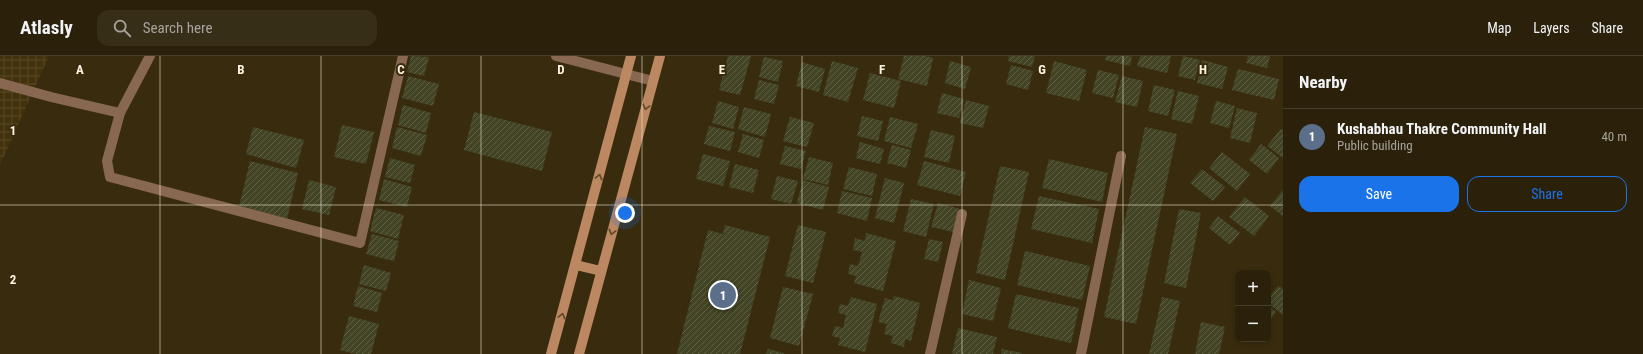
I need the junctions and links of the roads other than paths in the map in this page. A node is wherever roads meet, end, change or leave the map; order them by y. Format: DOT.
graph roads {
  1 [pos="150,56"];
  2 [pos="403,56"];
  3 [pos="556,56"];
  4 [pos="631,56"];
  5 [pos="660,56"];
  6 [pos="626,75"];
  7 [pos="653,81"];
  8 [pos="0,82"];
  9 [pos="120,113"];
  10 [pos="1122,156"];
  11 [pos="962,214"];
  12 [pos="576,265"];
  13 [pos="602,270"];
  14 [pos="551,354"];
  15 [pos="579,354"];
  16 [pos="930,354"];
  17 [pos="1081,354"];
  1 -- 9 [label="street"];
  2 -- 9 [label="street"];
  3 -- 6 [label="street"];
  4 -- 6 [label="main road"];
  5 -- 7 [label="main road"];
  6 -- 7 [label="street"];
  12 -- 6 [label="main road, one-way"];
  7 -- 13 [label="main road, one-way"];
  8 -- 9 [label="street"];
  10 -- 17 [label="street"];
  11 -- 16 [label="street"];
  12 -- 13 [label="main road"];
  14 -- 12 [label="main road, one-way"];
  13 -- 15 [label="main road"];
}
